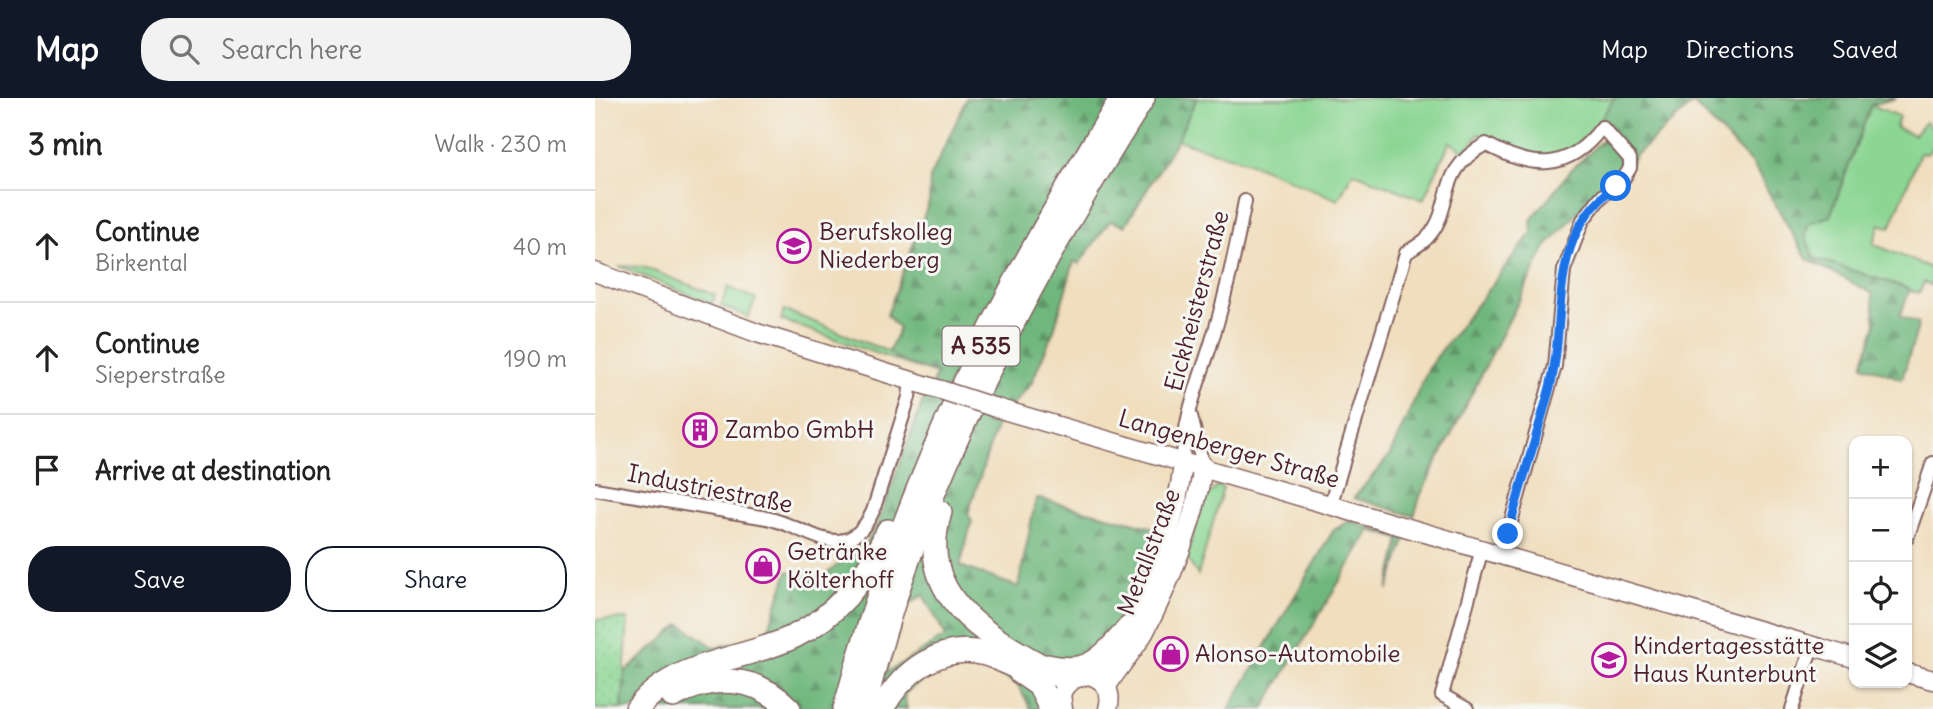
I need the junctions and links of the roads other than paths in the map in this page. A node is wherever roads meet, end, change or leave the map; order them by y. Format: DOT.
graph roads {
  1 [pos="1122,98"];
  2 [pos="1143,98"];
  3 [pos="1245,201"];
  4 [pos="595,272"];
  5 [pos="911,380"];
  6 [pos="1190,412"];
  7 [pos="1183,461"];
  8 [pos="1933,463"];
  9 [pos="1203,466"];
  10 [pos="940,481"];
  11 [pos="595,489"];
  12 [pos="913,499"];
  13 [pos="1331,503"];
  14 [pos="1912,524"];
  15 [pos="1482,549"];
  16 [pos="1503,554"];
  17 [pos="1129,628"];
  18 [pos="1812,646"];
  19 [pos="1849,657"];
  20 [pos="1037,663"];
  21 [pos="1912,674"];
  22 [pos="1933,680"];
  23 [pos="1101,681"];
  24 [pos="1061,698"];
  25 [pos="637,709"];
  26 [pos="657,709"];
  27 [pos="789,709"];
  28 [pos="845,709"];
  29 [pos="864,709"];
  30 [pos="881,709"];
  31 [pos="1108,709"];
  32 [pos="1467,709"];
  33 [pos="1792,709"];
  1 -- 12 [label="highway, A 535"];
  2 -- 10 [label="highway, A 535"];
  3 -- 6 [label="street, Eickheisterstraße"];
  4 -- 5 [label="main road, Langenberger Straße"];
  5 -- 7 [label="main road, Langenberger Straße, bridge"];
  5 -- 11 [label="street, Industriestraße"];
  6 -- 7 [label="street, Eickheisterstraße"];
  6 -- 9 [label="street, Eickheisterstraße"];
  7 -- 9 [label="main road, Langenberger Straße"];
  7 -- 17 [label="main road, Metallstraße"];
  8 -- 14 [label="street"];
  9 -- 13 [label="main road, Langenberger Straße"];
  9 -- 23 [label="main road, Metallstraße"];
  10 -- 20 [label="highway"];
  10 -- 29 [label="highway, A 535"];
  12 -- 25 [label="highway"];
  12 -- 28 [label="highway, A 535"];
  13 -- 15 [label="main road, Langenberger Straße"];
  13 -- 16 [label="street"];
  15 -- 16 [label="main road, Langenberger Straße"];
  15 -- 32 [label="street"];
  16 -- 18 [label="main road, Langenberger Straße"];
  17 -- 20 [label="highway"];
  17 -- 23 [label="main road, Metallstraße"];
  18 -- 19 [label="main road, Langenberger Straße"];
  18 -- 33 [label="street"];
  20 -- 24 [label="highway"];
  21 -- 22 [label="main road"];
  23 -- 24 [label="main road"];
  23 -- 31 [label="main road"];
  24 -- 30 [label="highway"];
  26 -- 27 [label="highway"];
}
